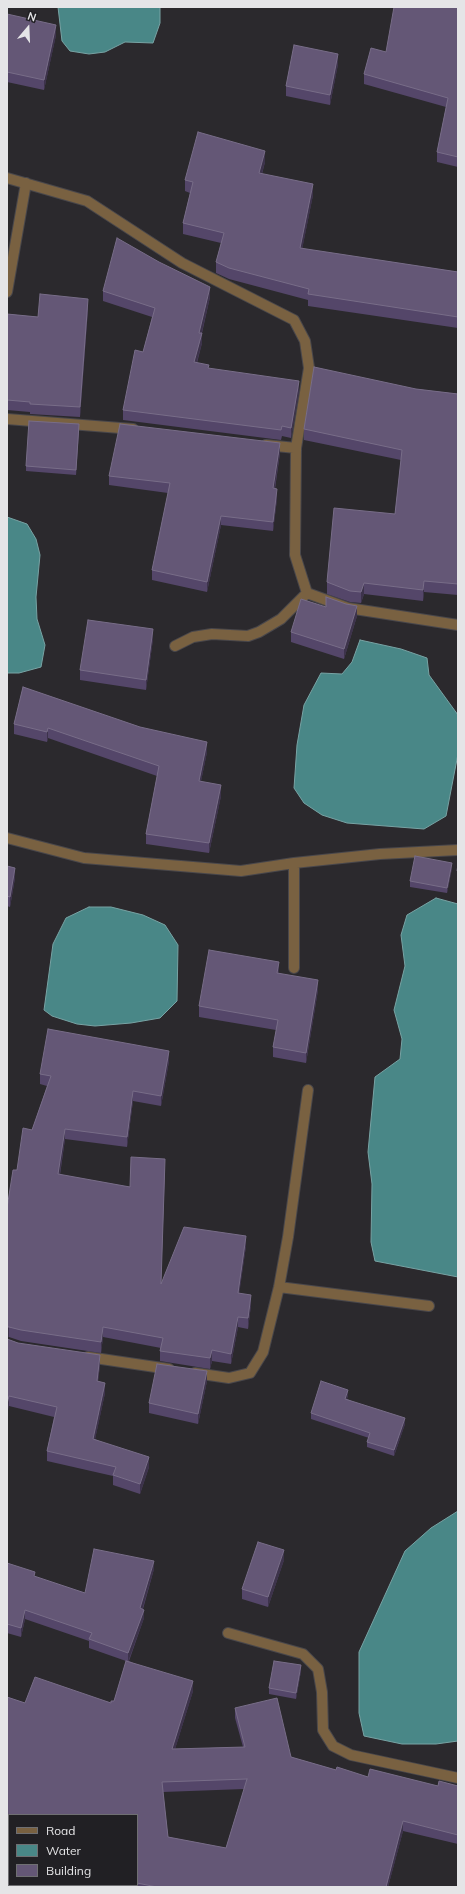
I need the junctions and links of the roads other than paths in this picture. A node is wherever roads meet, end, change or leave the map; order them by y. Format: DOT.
graph roads {
  1 [pos="7,178"];
  2 [pos="26,183"];
  3 [pos="7,292"];
  4 [pos="7,420"];
  5 [pos="147,430"];
  6 [pos="257,443"];
  7 [pos="296,448"];
  8 [pos="307,592"];
  9 [pos="458,625"];
  10 [pos="175,646"];
  11 [pos="7,838"];
  12 [pos="458,850"];
  13 [pos="294,863"];
  14 [pos="294,968"];
  15 [pos="308,1090"];
  16 [pos="279,1287"];
  17 [pos="429,1306"];
  18 [pos="75,1355"];
  19 [pos="228,1633"];
  20 [pos="458,1778"];
  1 -- 2 [label="street"];
  2 -- 3 [label="street"];
  2 -- 7 [label="street"];
  4 -- 5 [label="street"];
  6 -- 7 [label="street"];
  7 -- 8 [label="street"];
  8 -- 9 [label="street"];
  8 -- 10 [label="street"];
  11 -- 13 [label="street"];
  12 -- 13 [label="street"];
  13 -- 14 [label="street"];
  15 -- 16 [label="street"];
  16 -- 17 [label="street"];
  16 -- 18 [label="street"];
  19 -- 20 [label="street"];
}
